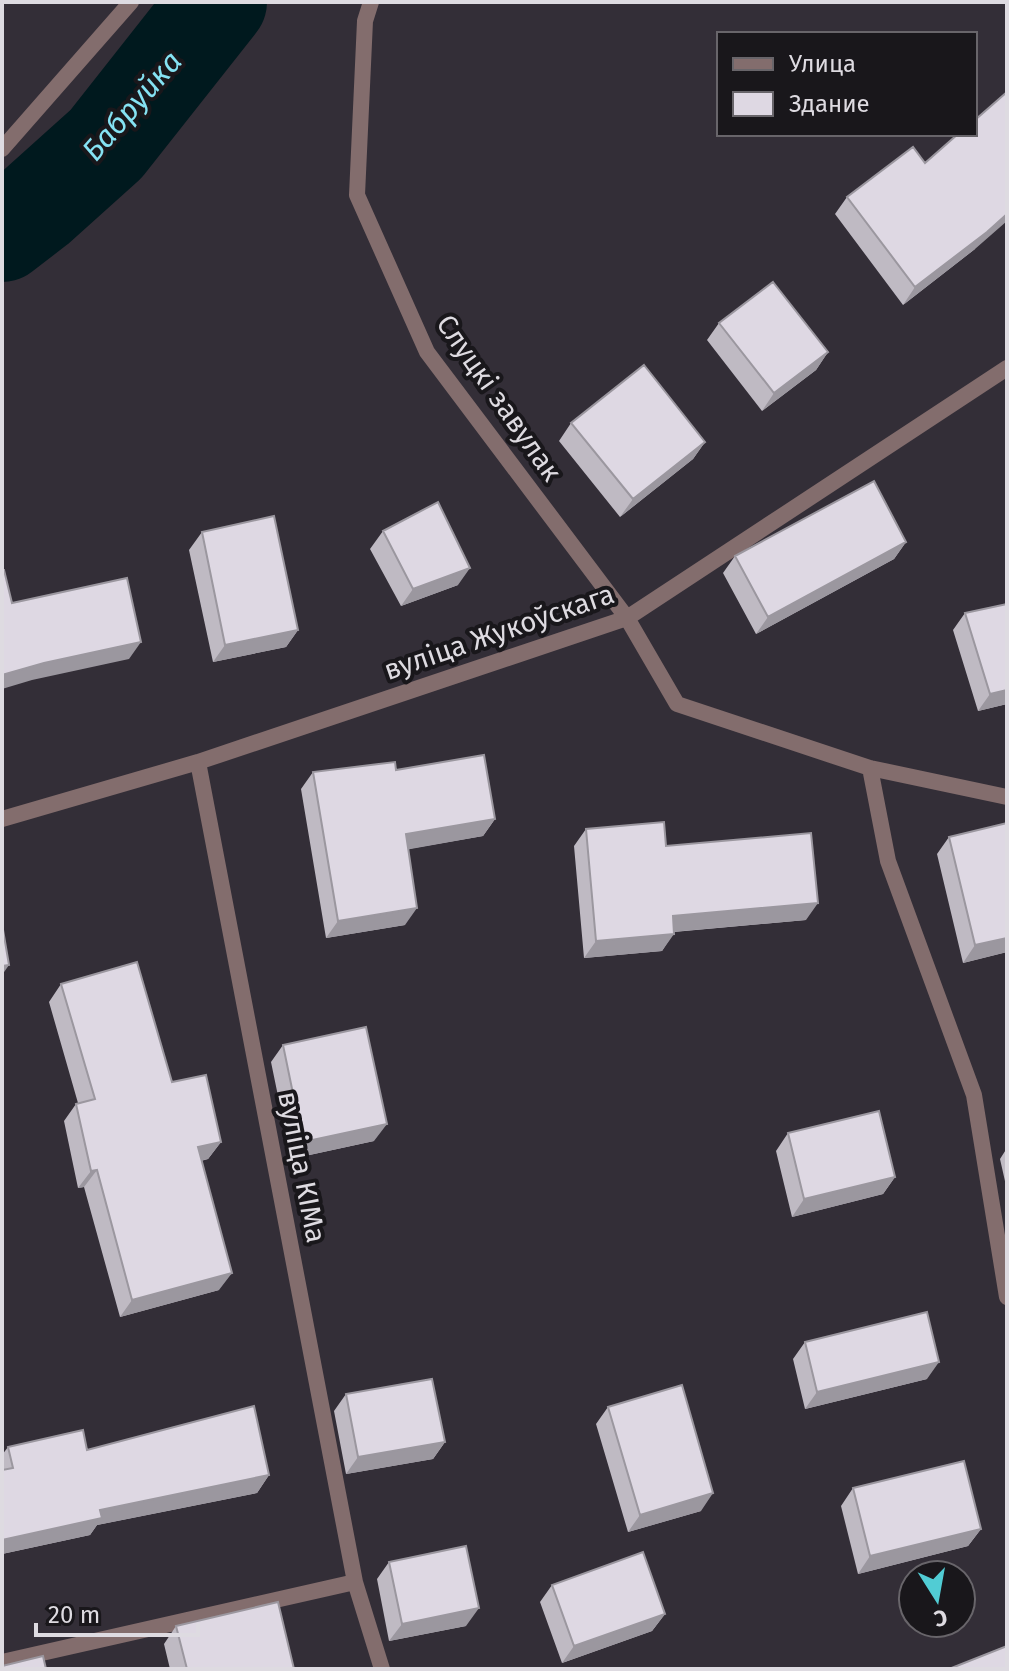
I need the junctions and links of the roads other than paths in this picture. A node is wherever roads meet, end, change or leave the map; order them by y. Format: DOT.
graph roads {
  1 [pos="131,2"];
  2 [pos="371,2"];
  3 [pos="2,149"];
  4 [pos="1007,368"];
  5 [pos="627,618"];
  6 [pos="198,762"];
  7 [pos="870,768"];
  8 [pos="1007,797"];
  9 [pos="2,819"];
  10 [pos="1007,1297"];
  11 [pos="355,1582"];
  12 [pos="2,1662"];
  13 [pos="382,1669"];
  1 -- 3 [label="street"];
  2 -- 5 [label="street, Слуцкі завулак"];
  4 -- 5 [label="street, вуліца Жукоўскага"];
  5 -- 6 [label="street, вуліца Жукоўскага"];
  5 -- 7 [label="street, Слуцкі завулак"];
  6 -- 9 [label="street, вуліца Жукоўскага"];
  6 -- 11 [label="street, вуліца КІМа"];
  7 -- 8 [label="street, Слуцкі завулак"];
  7 -- 10 [label="street"];
  11 -- 12 [label="street"];
  11 -- 13 [label="street, вуліца КІМа"];
}
